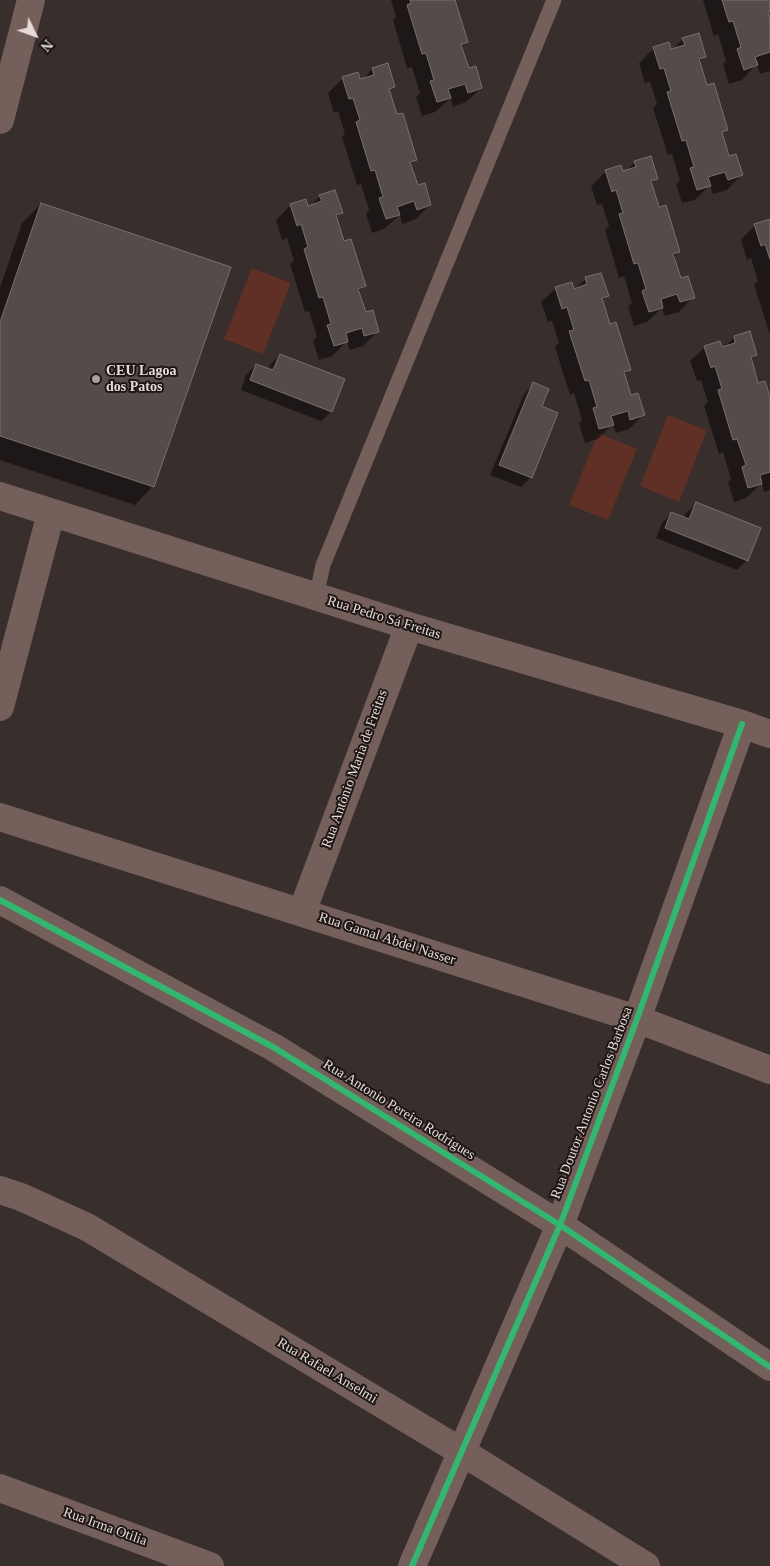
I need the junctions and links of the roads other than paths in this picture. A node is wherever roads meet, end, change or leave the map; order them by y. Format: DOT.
graph roads {
  1 [pos="30,0"];
  2 [pos="554,0"];
  3 [pos="0,120"];
  4 [pos="0,496"];
  5 [pos="51,513"];
  6 [pos="316,596"];
  7 [pos="409,626"];
  8 [pos="0,707"];
  9 [pos="742,724"];
  10 [pos="770,734"];
  11 [pos="0,817"];
  12 [pos="0,900"];
  13 [pos="302,912"];
  14 [pos="637,1019"];
  15 [pos="770,1070"];
  16 [pos="0,1190"];
  17 [pos="560,1225"];
  18 [pos="770,1367"];
  19 [pos="462,1452"];
  20 [pos="0,1488"];
  21 [pos="210,1566"];
  22 [pos="412,1566"];
  23 [pos="646,1566"];
  1 -- 3 [label="street"];
  2 -- 6 [label="lane"];
  4 -- 5 [label="street, Rua Pedro Sá Freitas"];
  5 -- 6 [label="street, Rua Pedro Sá Freitas"];
  5 -- 8 [label="street"];
  6 -- 7 [label="street, Rua Pedro Sá Freitas"];
  7 -- 9 [label="street, Rua Pedro Sá Freitas"];
  7 -- 13 [label="street, Rua Antônio Maria de Freitas"];
  9 -- 10 [label="street, Rua Pedro Sá Freitas"];
  9 -- 14 [label="street, Rua Doutor Antonio Carlos Barbosa"];
  11 -- 13 [label="street, Rua Gamal Abdel Nasser"];
  12 -- 17 [label="street, Rua Antonio Pereira Rodrigues"];
  13 -- 14 [label="street, Rua Gamal Abdel Nasser"];
  14 -- 15 [label="street, Rua Gamal Abdel Nasser"];
  14 -- 17 [label="street, Rua Doutor Antonio Carlos Barbosa"];
  16 -- 19 [label="street, Rua Rafael Anselmi"];
  17 -- 18 [label="street, Rua Antonio Pereira Rodrigues"];
  17 -- 19 [label="street, Rua Doutor Antonio Carlos Barbosa"];
  19 -- 22 [label="street, Rua Doutor Antonio Carlos Barbosa"];
  19 -- 23 [label="street, Rua Rafael Anselmi"];
  20 -- 21 [label="street, Rua Irma Otilia"];
}
